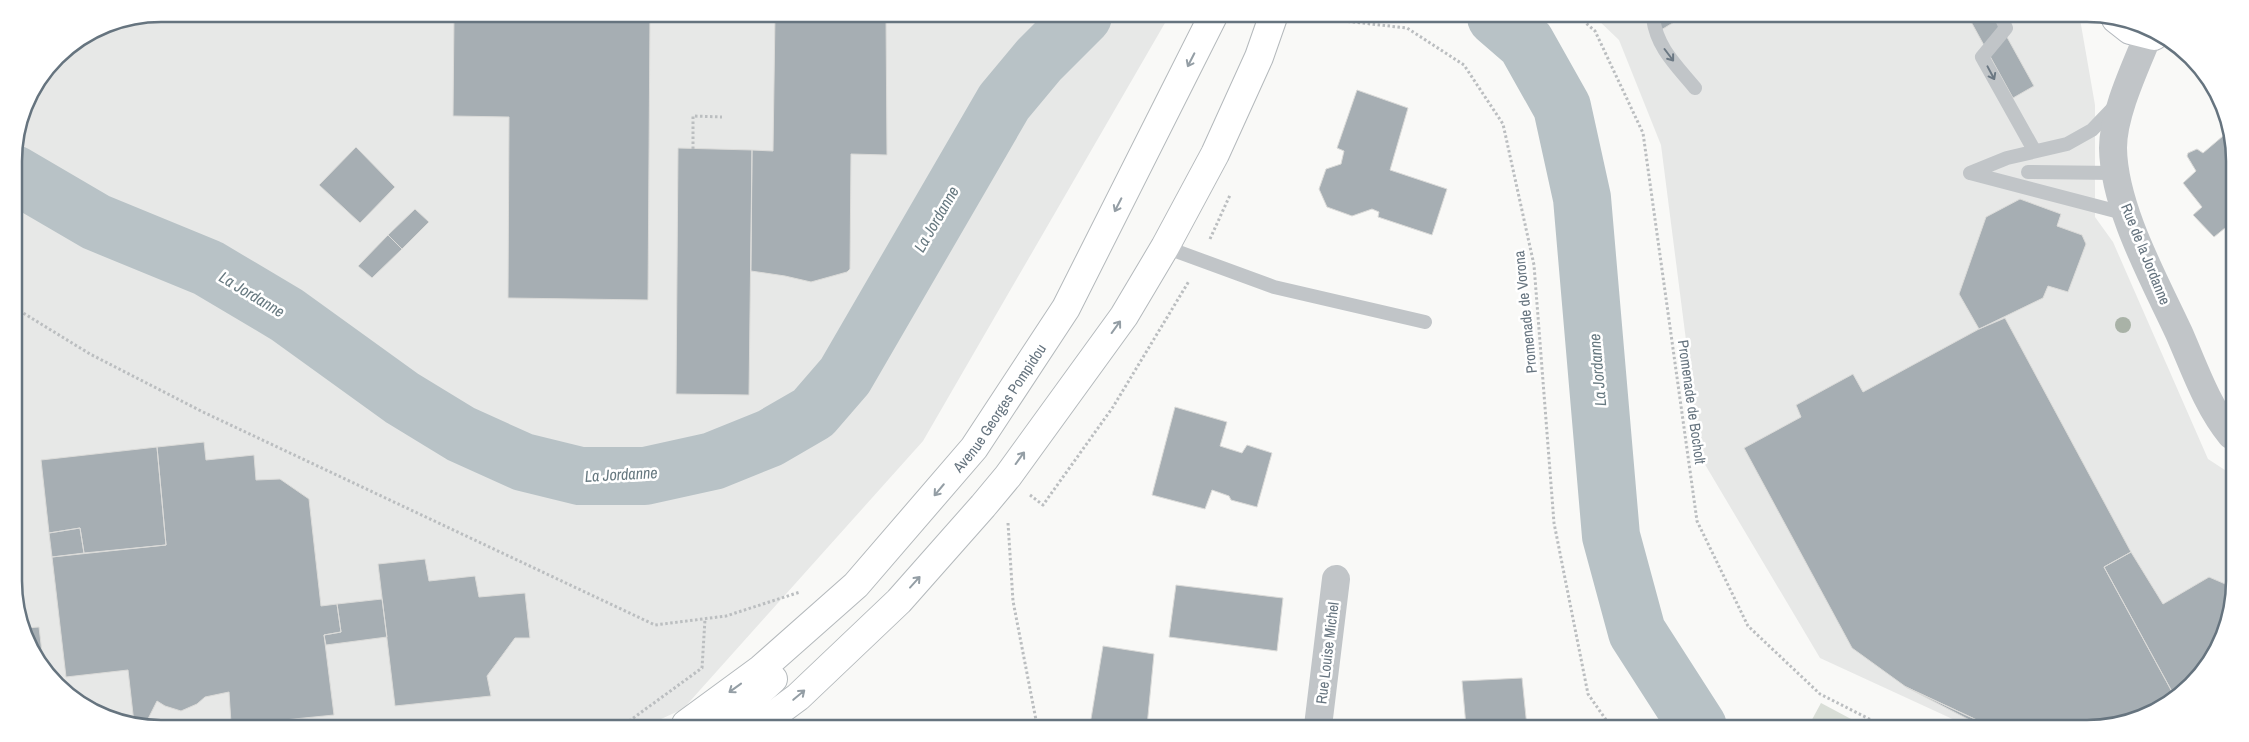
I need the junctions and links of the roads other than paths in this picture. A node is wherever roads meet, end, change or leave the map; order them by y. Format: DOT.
graph roads {
  1 [pos="1210,22"];
  2 [pos="1271,22"];
  3 [pos="1653,22"];
  4 [pos="2004,22"];
  5 [pos="2150,38"];
  6 [pos="1695,88"];
  7 [pos="2122,98"];
  8 [pos="2034,150"];
  9 [pos="2028,172"];
  10 [pos="2114,173"];
  11 [pos="2127,214"];
  12 [pos="1165,247"];
  13 [pos="1425,322"];
  14 [pos="2226,427"];
  15 [pos="1336,579"];
  16 [pos="856,585"];
  17 [pos="1312,711"];
  18 [pos="692,720"];
  19 [pos="726,720"];
  20 [pos="767,720"];
  1 -- 16 [label="main road, Avenue Georges Pompidou, one-way"];
  2 -- 12 [label="main road"];
  3 -- 6 [label="lane, one-way"];
  4 -- 8 [label="lane, one-way"];
  5 -- 7 [label="street, Rue de la Jordanne"];
  7 -- 8 [label="lane"];
  7 -- 10 [label="street, Rue de la Jordanne"];
  8 -- 11 [label="lane"];
  9 -- 10 [label="lane"];
  10 -- 11 [label="street, Rue de la Jordanne"];
  11 -- 14 [label="street, Rue de la Jordanne"];
  12 -- 13 [label="lane"];
  20 -- 12 [label="main road, one-way"];
  15 -- 17 [label="street, Rue Louise Michel"];
  16 -- 18 [label="main road, Avenue Georges Pompidou, one-way"];
  16 -- 19 [label="main road"];
}
